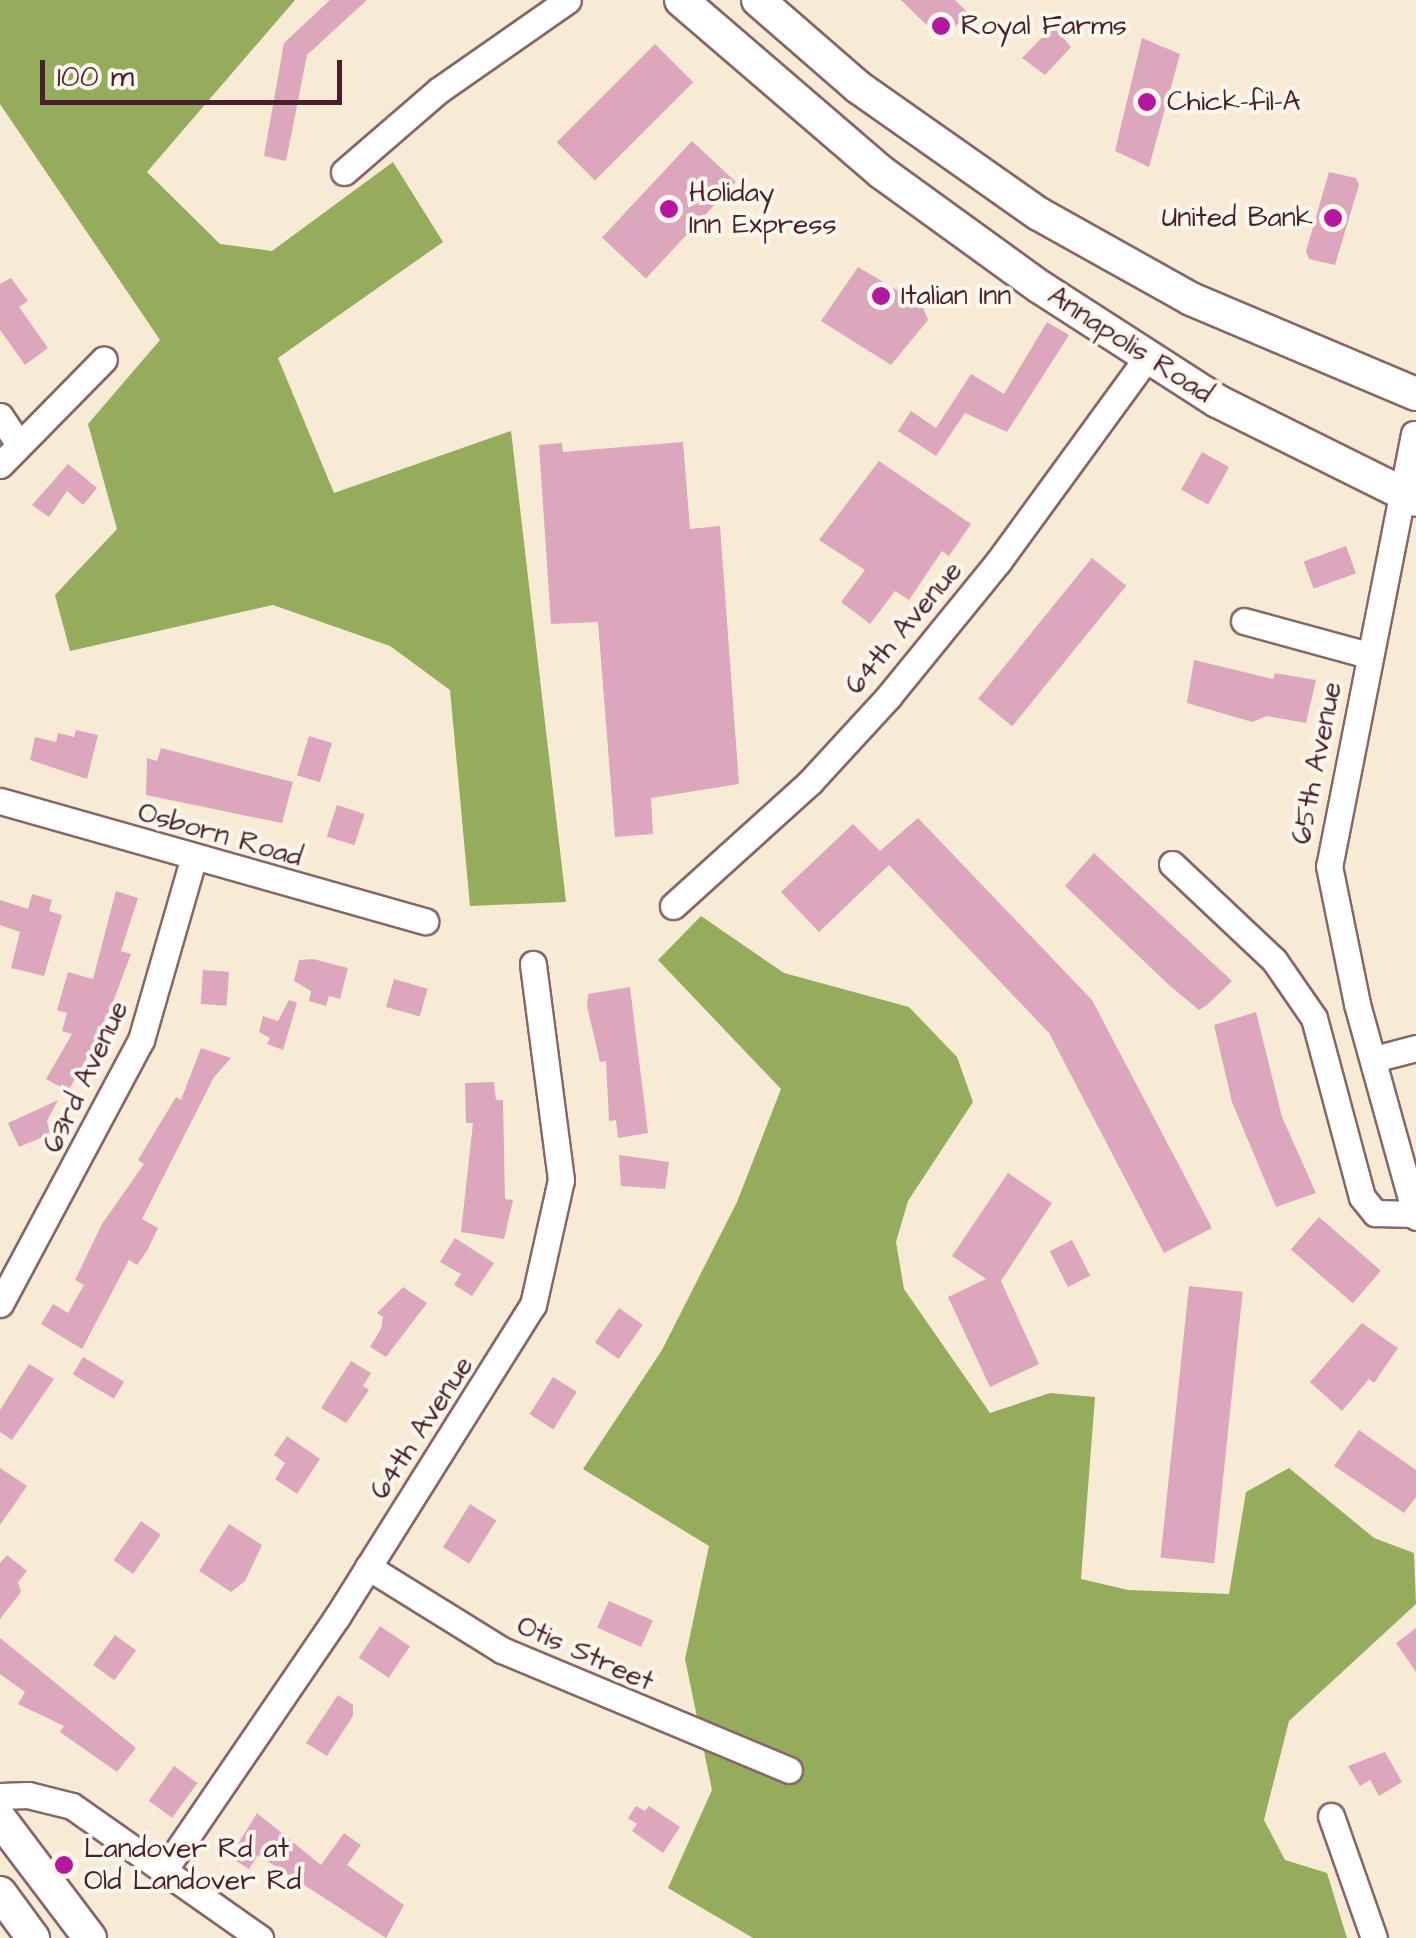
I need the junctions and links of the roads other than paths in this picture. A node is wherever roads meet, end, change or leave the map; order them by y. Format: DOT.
graph roads {
  1 [pos="568,0"];
  2 [pos="681,0"];
  3 [pos="758,0"];
  4 [pos="344,172"];
  5 [pos="1147,358"];
  6 [pos="104,359"];
  7 [pos="1416,394"];
  8 [pos="0,416"];
  9 [pos="1414,434"];
  10 [pos="19,444"];
  11 [pos="0,464"];
  12 [pos="1409,497"];
  13 [pos="1244,622"];
  14 [pos="1368,655"];
  15 [pos="0,801"];
  16 [pos="193,860"];
  17 [pos="1172,864"];
  18 [pos="673,906"];
  19 [pos="425,922"];
  20 [pos="533,964"];
  21 [pos="1357,1004"];
  22 [pos="1314,1018"];
  23 [pos="1416,1048"];
  24 [pos="1374,1058"];
  25 [pos="1416,1216"];
  26 [pos="0,1304"];
  27 [pos="368,1567"];
  28 [pos="789,1770"];
  29 [pos="0,1796"];
  30 [pos="1331,1816"];
  31 [pos="0,1819"];
  32 [pos="165,1869"];
  33 [pos="0,1893"];
  34 [pos="33,1938"];
  35 [pos="90,1938"];
  36 [pos="260,1938"];
  37 [pos="1374,1938"];
  1 -- 4 [label="street"];
  2 -- 5 [label="main road, Annapolis Road"];
  3 -- 7 [label="main road"];
  5 -- 12 [label="main road, Annapolis Road"];
  5 -- 18 [label="street, 64th Avenue"];
  6 -- 10 [label="street"];
  8 -- 10 [label="street"];
  9 -- 12 [label="street, 65th Avenue"];
  10 -- 11 [label="street"];
  12 -- 14 [label="street, 65th Avenue"];
  13 -- 14 [label="street"];
  14 -- 21 [label="street, 65th Avenue"];
  15 -- 16 [label="street, Osborn Road"];
  16 -- 19 [label="street, Osborn Road"];
  16 -- 26 [label="street, 63rd Avenue"];
  17 -- 22 [label="street"];
  20 -- 27 [label="street, 64th Avenue"];
  21 -- 22 [label="street"];
  21 -- 24 [label="street, 65th Avenue"];
  22 -- 25 [label="street"];
  23 -- 24 [label="street"];
  24 -- 25 [label="street, 65th Avenue"];
  27 -- 28 [label="street, Otis Street"];
  27 -- 32 [label="street, 64th Avenue"];
  29 -- 32 [label="street"];
  30 -- 37 [label="street"];
  31 -- 35 [label="main road"];
  32 -- 36 [label="street"];
  33 -- 34 [label="main road"];
}
